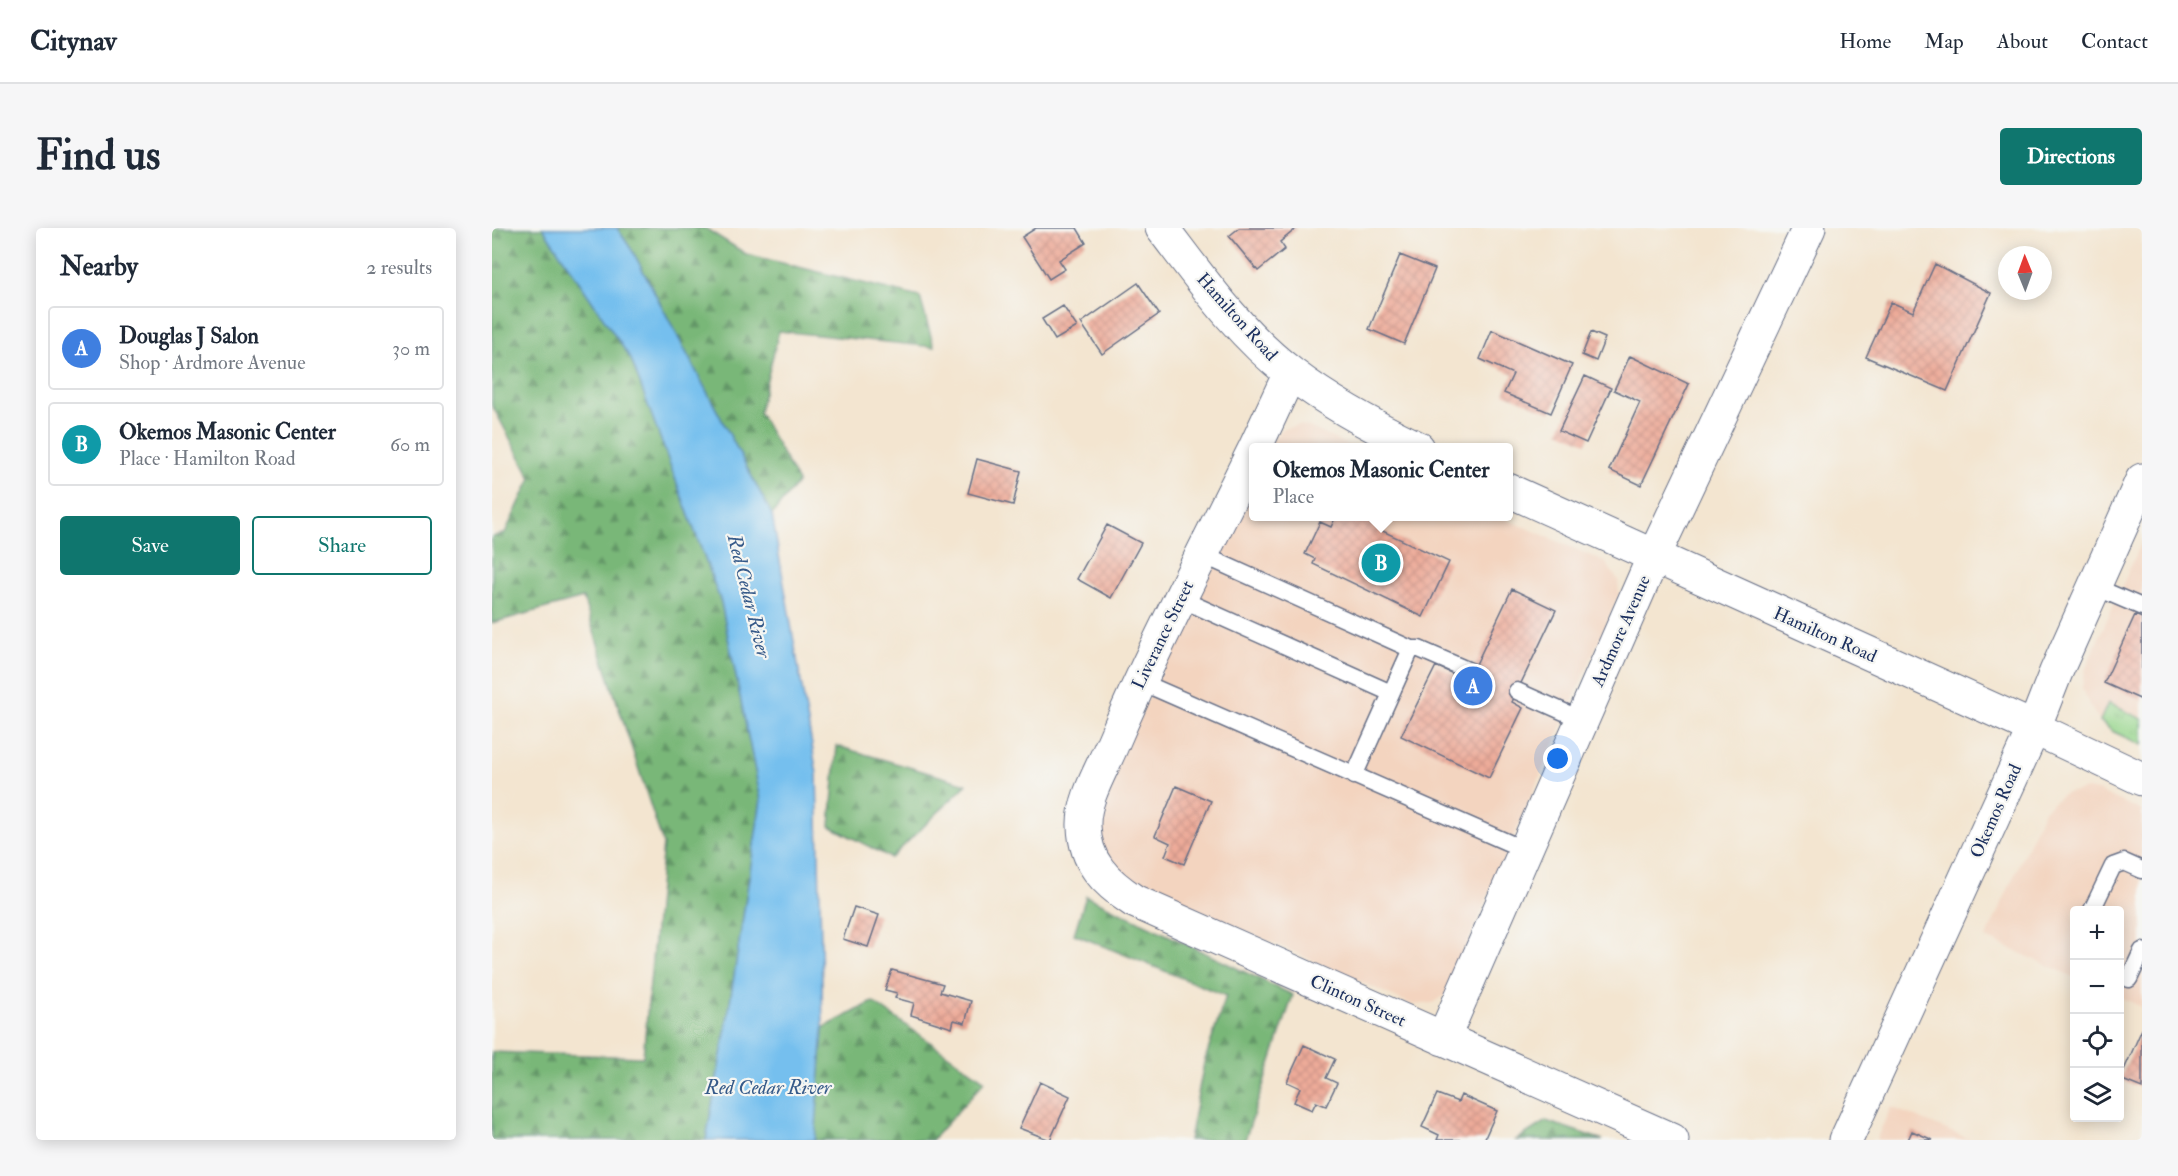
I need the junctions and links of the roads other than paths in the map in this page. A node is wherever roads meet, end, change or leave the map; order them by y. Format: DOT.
graph roads {
  1 [pos="1162,228"];
  2 [pos="1809,228"];
  3 [pos="1290,374"];
  4 [pos="1257,443"];
  5 [pos="1410,443"];
  6 [pos="1249,459"];
  7 [pos="2142,480"];
  8 [pos="1513,492"];
  9 [pos="1203,555"];
  10 [pos="1653,558"];
  11 [pos="2093,586"];
  12 [pos="1181,599"];
  13 [pos="2142,607"];
  14 [pos="1411,650"];
  15 [pos="1472,672"];
  16 [pos="1139,681"];
  17 [pos="1517,691"];
  18 [pos="1391,693"];
  19 [pos="1582,720"];
  20 [pos="2034,728"];
  21 [pos="1354,776"];
  22 [pos="2142,779"];
  23 [pos="1084,824"];
  24 [pos="1525,850"];
  25 [pos="2142,870"];
  26 [pos="2094,906"];
  27 [pos="2142,951"];
  28 [pos="2130,980"];
  29 [pos="1443,1039"];
  30 [pos="1672,1140"];
  31 [pos="1846,1140"];
  1 -- 3 [label="street, Hamilton Road"];
  2 -- 10 [label="street, Ardmore Avenue"];
  3 -- 4 [label="street, Liverance Street"];
  3 -- 5 [label="street, Hamilton Road"];
  6 -- 9 [label="street, Liverance Street"];
  7 -- 11 [label="street, Okemos Road"];
  8 -- 10 [label="street, Hamilton Road"];
  9 -- 12 [label="street, Liverance Street"];
  9 -- 14 [label="lane"];
  10 -- 19 [label="street, Ardmore Avenue"];
  10 -- 20 [label="street, Hamilton Road"];
  11 -- 13 [label="lane"];
  11 -- 20 [label="street, Okemos Road"];
  12 -- 16 [label="street, Liverance Street"];
  12 -- 18 [label="lane"];
  14 -- 15 [label="lane"];
  14 -- 18 [label="lane"];
  16 -- 21 [label="lane"];
  16 -- 23 [label="street, Liverance Street"];
  17 -- 19 [label="lane"];
  18 -- 21 [label="lane"];
  19 -- 24 [label="street, Ardmore Avenue"];
  20 -- 22 [label="street, Hamilton Road"];
  20 -- 31 [label="street, Okemos Road"];
  21 -- 24 [label="lane"];
  23 -- 29 [label="street, Clinton Street"];
  24 -- 29 [label="street, Ardmore Avenue"];
  25 -- 26 [label="lane"];
  27 -- 28 [label="lane"];
  29 -- 30 [label="street, Clinton Street"];
}
